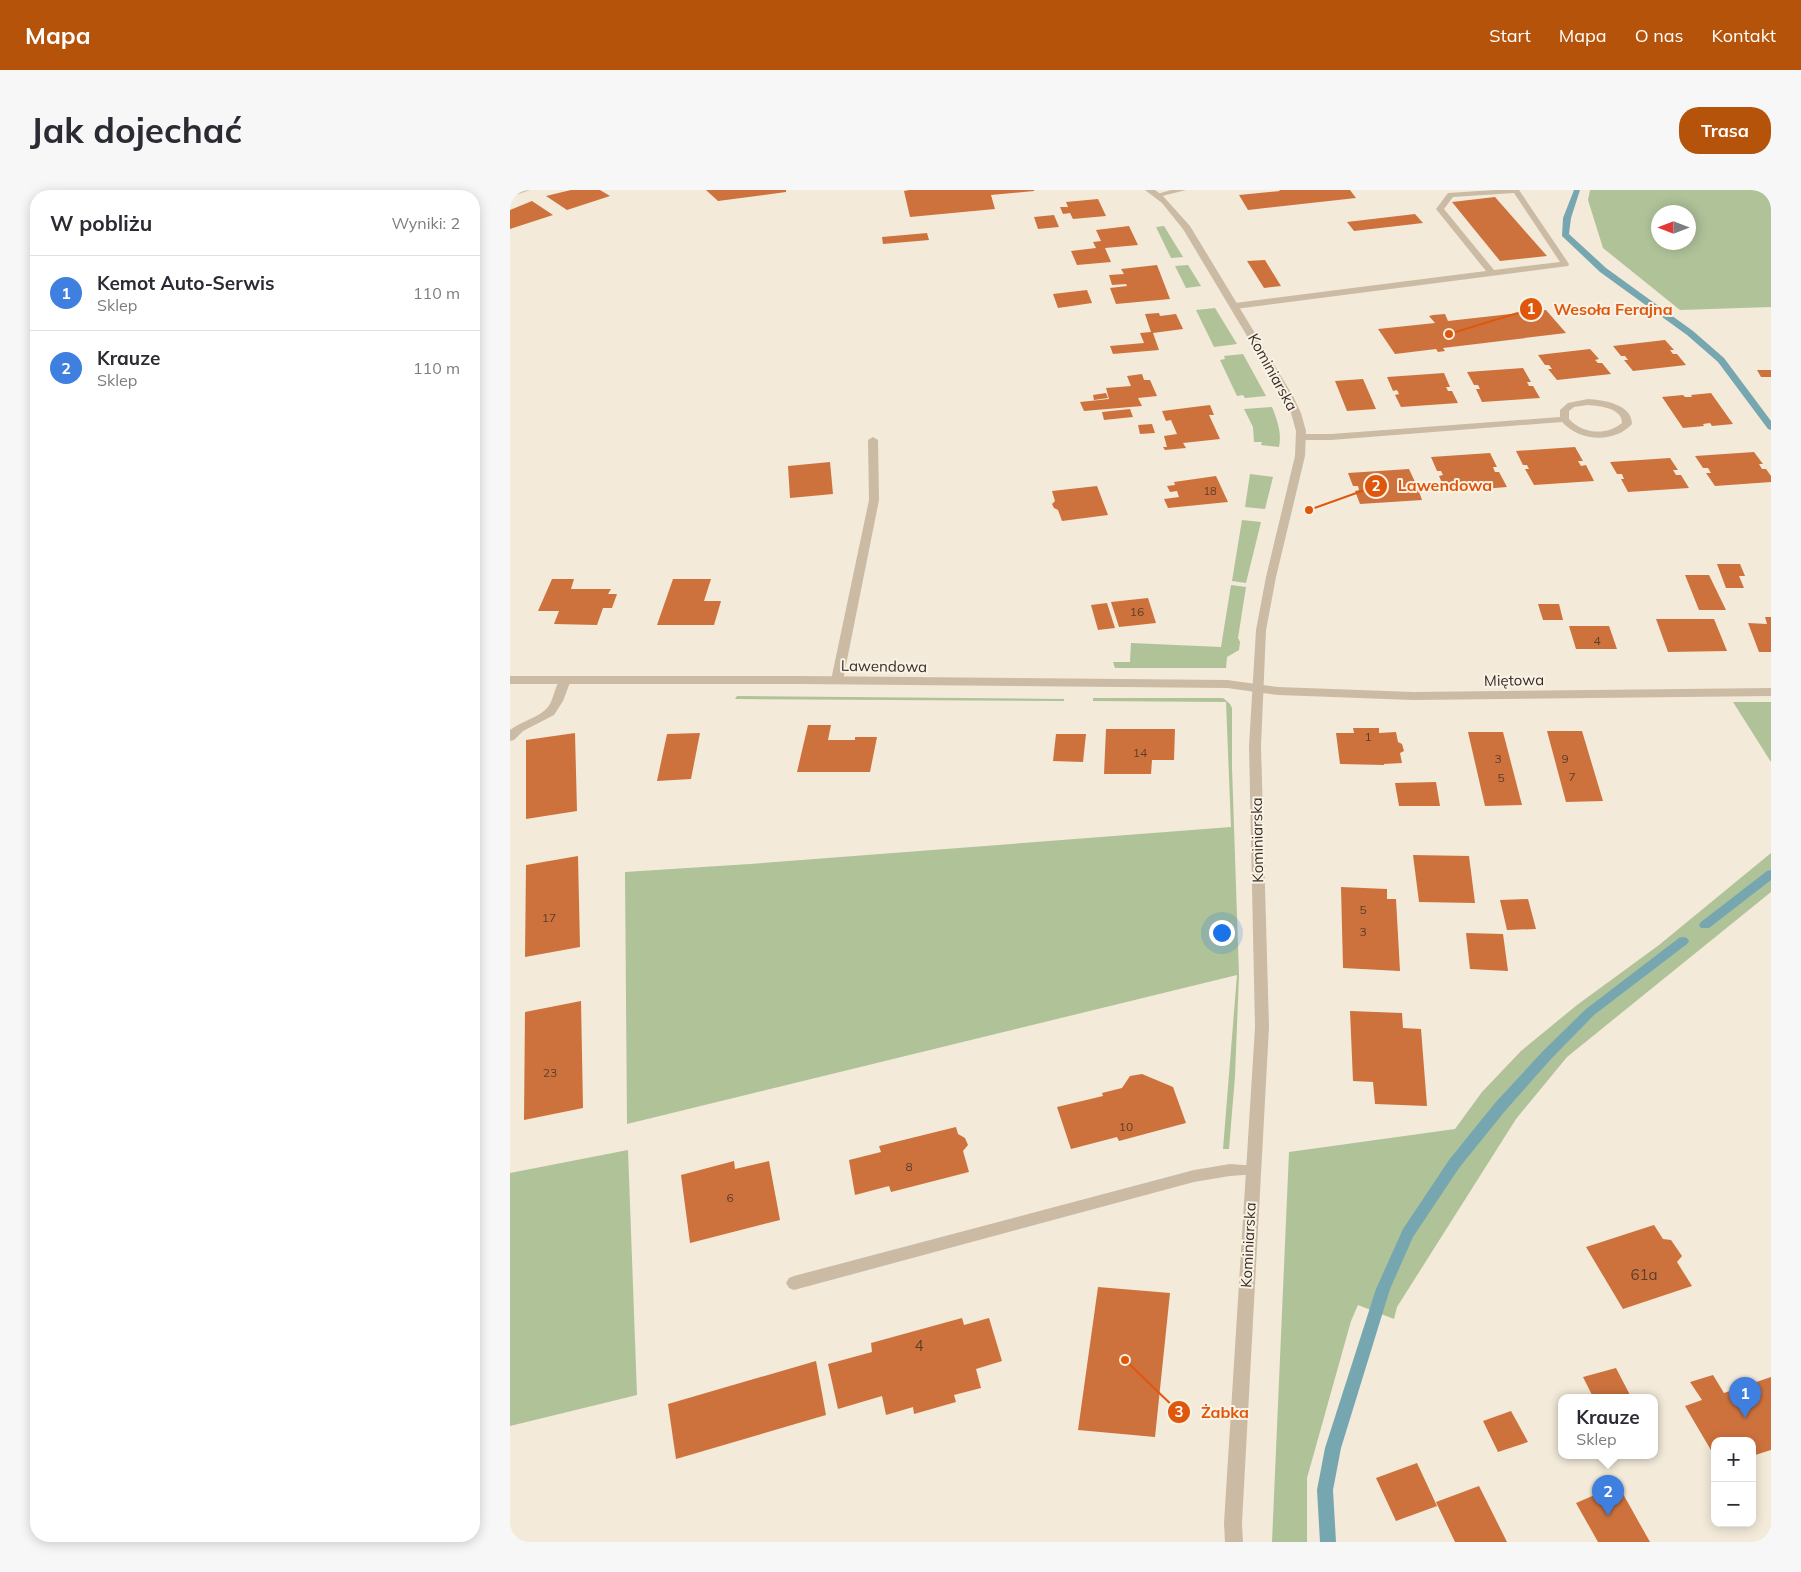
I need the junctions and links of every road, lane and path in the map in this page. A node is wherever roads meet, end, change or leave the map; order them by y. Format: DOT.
graph roads {
  1 [pos="526,190"];
  2 [pos="1182,190"];
  3 [pos="1153,192"];
  4 [pos="510,195"];
  5 [pos="1492,273"];
  6 [pos="1235,306"];
  7 [pos="1564,419"];
  8 [pos="1301,437"];
  9 [pos="873,440"];
  10 [pos="510,680"];
  11 [pos="565,680"];
  12 [pos="837,680"];
  13 [pos="1258,688"];
  14 [pos="1771,692"];
  15 [pos="510,737"];
  16 [pos="1252,1170"];
  17 [pos="794,1283"];
  18 [pos="1234,1542"];
  1 -- 4 [label="street"];
  2 -- 3 [label="street"];
  3 -- 6 [label="street, Kominiarska"];
  5 -- 5 [label="street"];
  5 -- 6 [label="street"];
  6 -- 8 [label="street, Kominiarska"];
  7 -- 7 [label="street"];
  7 -- 8 [label="street"];
  8 -- 13 [label="street, Kominiarska"];
  9 -- 12 [label="street"];
  10 -- 11 [label="street, Lawendowa"];
  11 -- 12 [label="street, Lawendowa"];
  11 -- 15 [label="street"];
  12 -- 13 [label="street, Lawendowa"];
  13 -- 14 [label="street, Miętowa"];
  13 -- 16 [label="street, Kominiarska"];
  16 -- 17 [label="street"];
  16 -- 18 [label="street, Kominiarska"];
}
